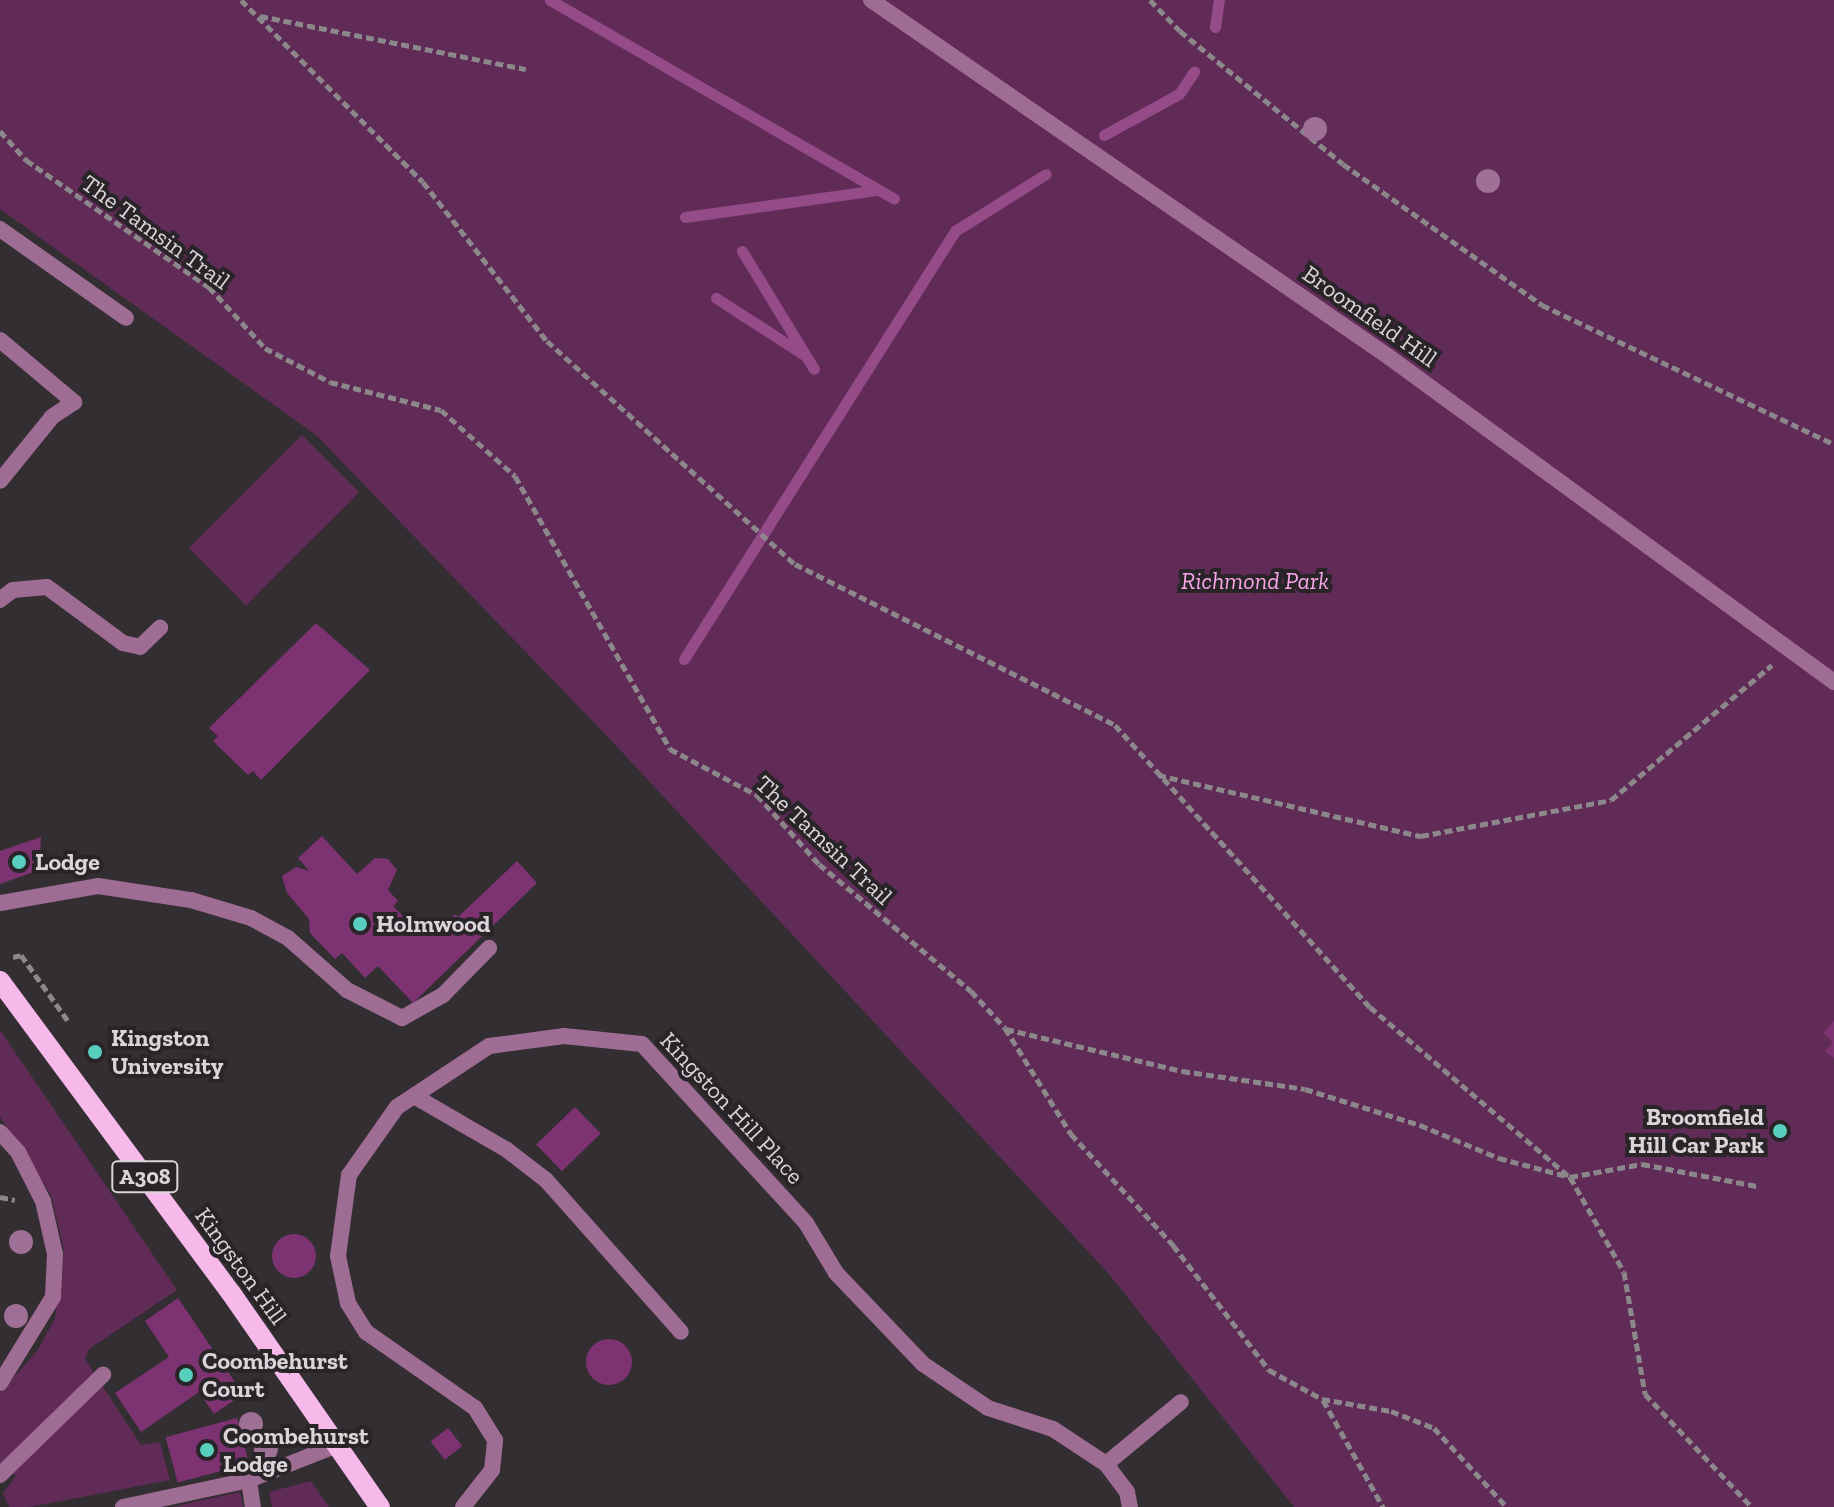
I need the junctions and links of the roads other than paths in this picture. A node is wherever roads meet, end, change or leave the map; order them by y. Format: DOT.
graph roads {
  1 [pos="871,0"];
  2 [pos="0,229"];
  3 [pos="126,318"];
  4 [pos="0,340"];
  5 [pos="0,481"];
  6 [pos="0,600"];
  7 [pos="160,628"];
  8 [pos="1834,682"];
  9 [pos="0,903"];
  10 [pos="489,948"];
  11 [pos="0,981"];
  12 [pos="414,1096"];
  13 [pos="0,1132"];
  14 [pos="681,1332"];
  15 [pos="103,1375"];
  16 [pos="0,1383"];
  17 [pos="1181,1402"];
  18 [pos="335,1446"];
  19 [pos="1106,1464"];
  20 [pos="0,1475"];
  21 [pos="249,1480"];
  22 [pos="123,1507"];
  23 [pos="253,1507"];
  24 [pos="380,1507"];
  25 [pos="463,1507"];
  26 [pos="1130,1507"];
  1 -- 8 [label="street, Broomfield Hill"];
  2 -- 3 [label="street"];
  4 -- 5 [label="street"];
  6 -- 7 [label="street"];
  9 -- 10 [label="street"];
  11 -- 18 [label="main road, Kingston Hill / A308"];
  12 -- 14 [label="street"];
  12 -- 19 [label="street, Kingston Hill Place"];
  12 -- 25 [label="street, Kingston Hill Place"];
  13 -- 16 [label="street"];
  15 -- 20 [label="street"];
  17 -- 19 [label="street"];
  18 -- 21 [label="street"];
  18 -- 24 [label="main road, Kingston Hill / A308"];
  19 -- 26 [label="street, Kingston Hill Place"];
  21 -- 22 [label="street"];
  21 -- 23 [label="street"];
}
